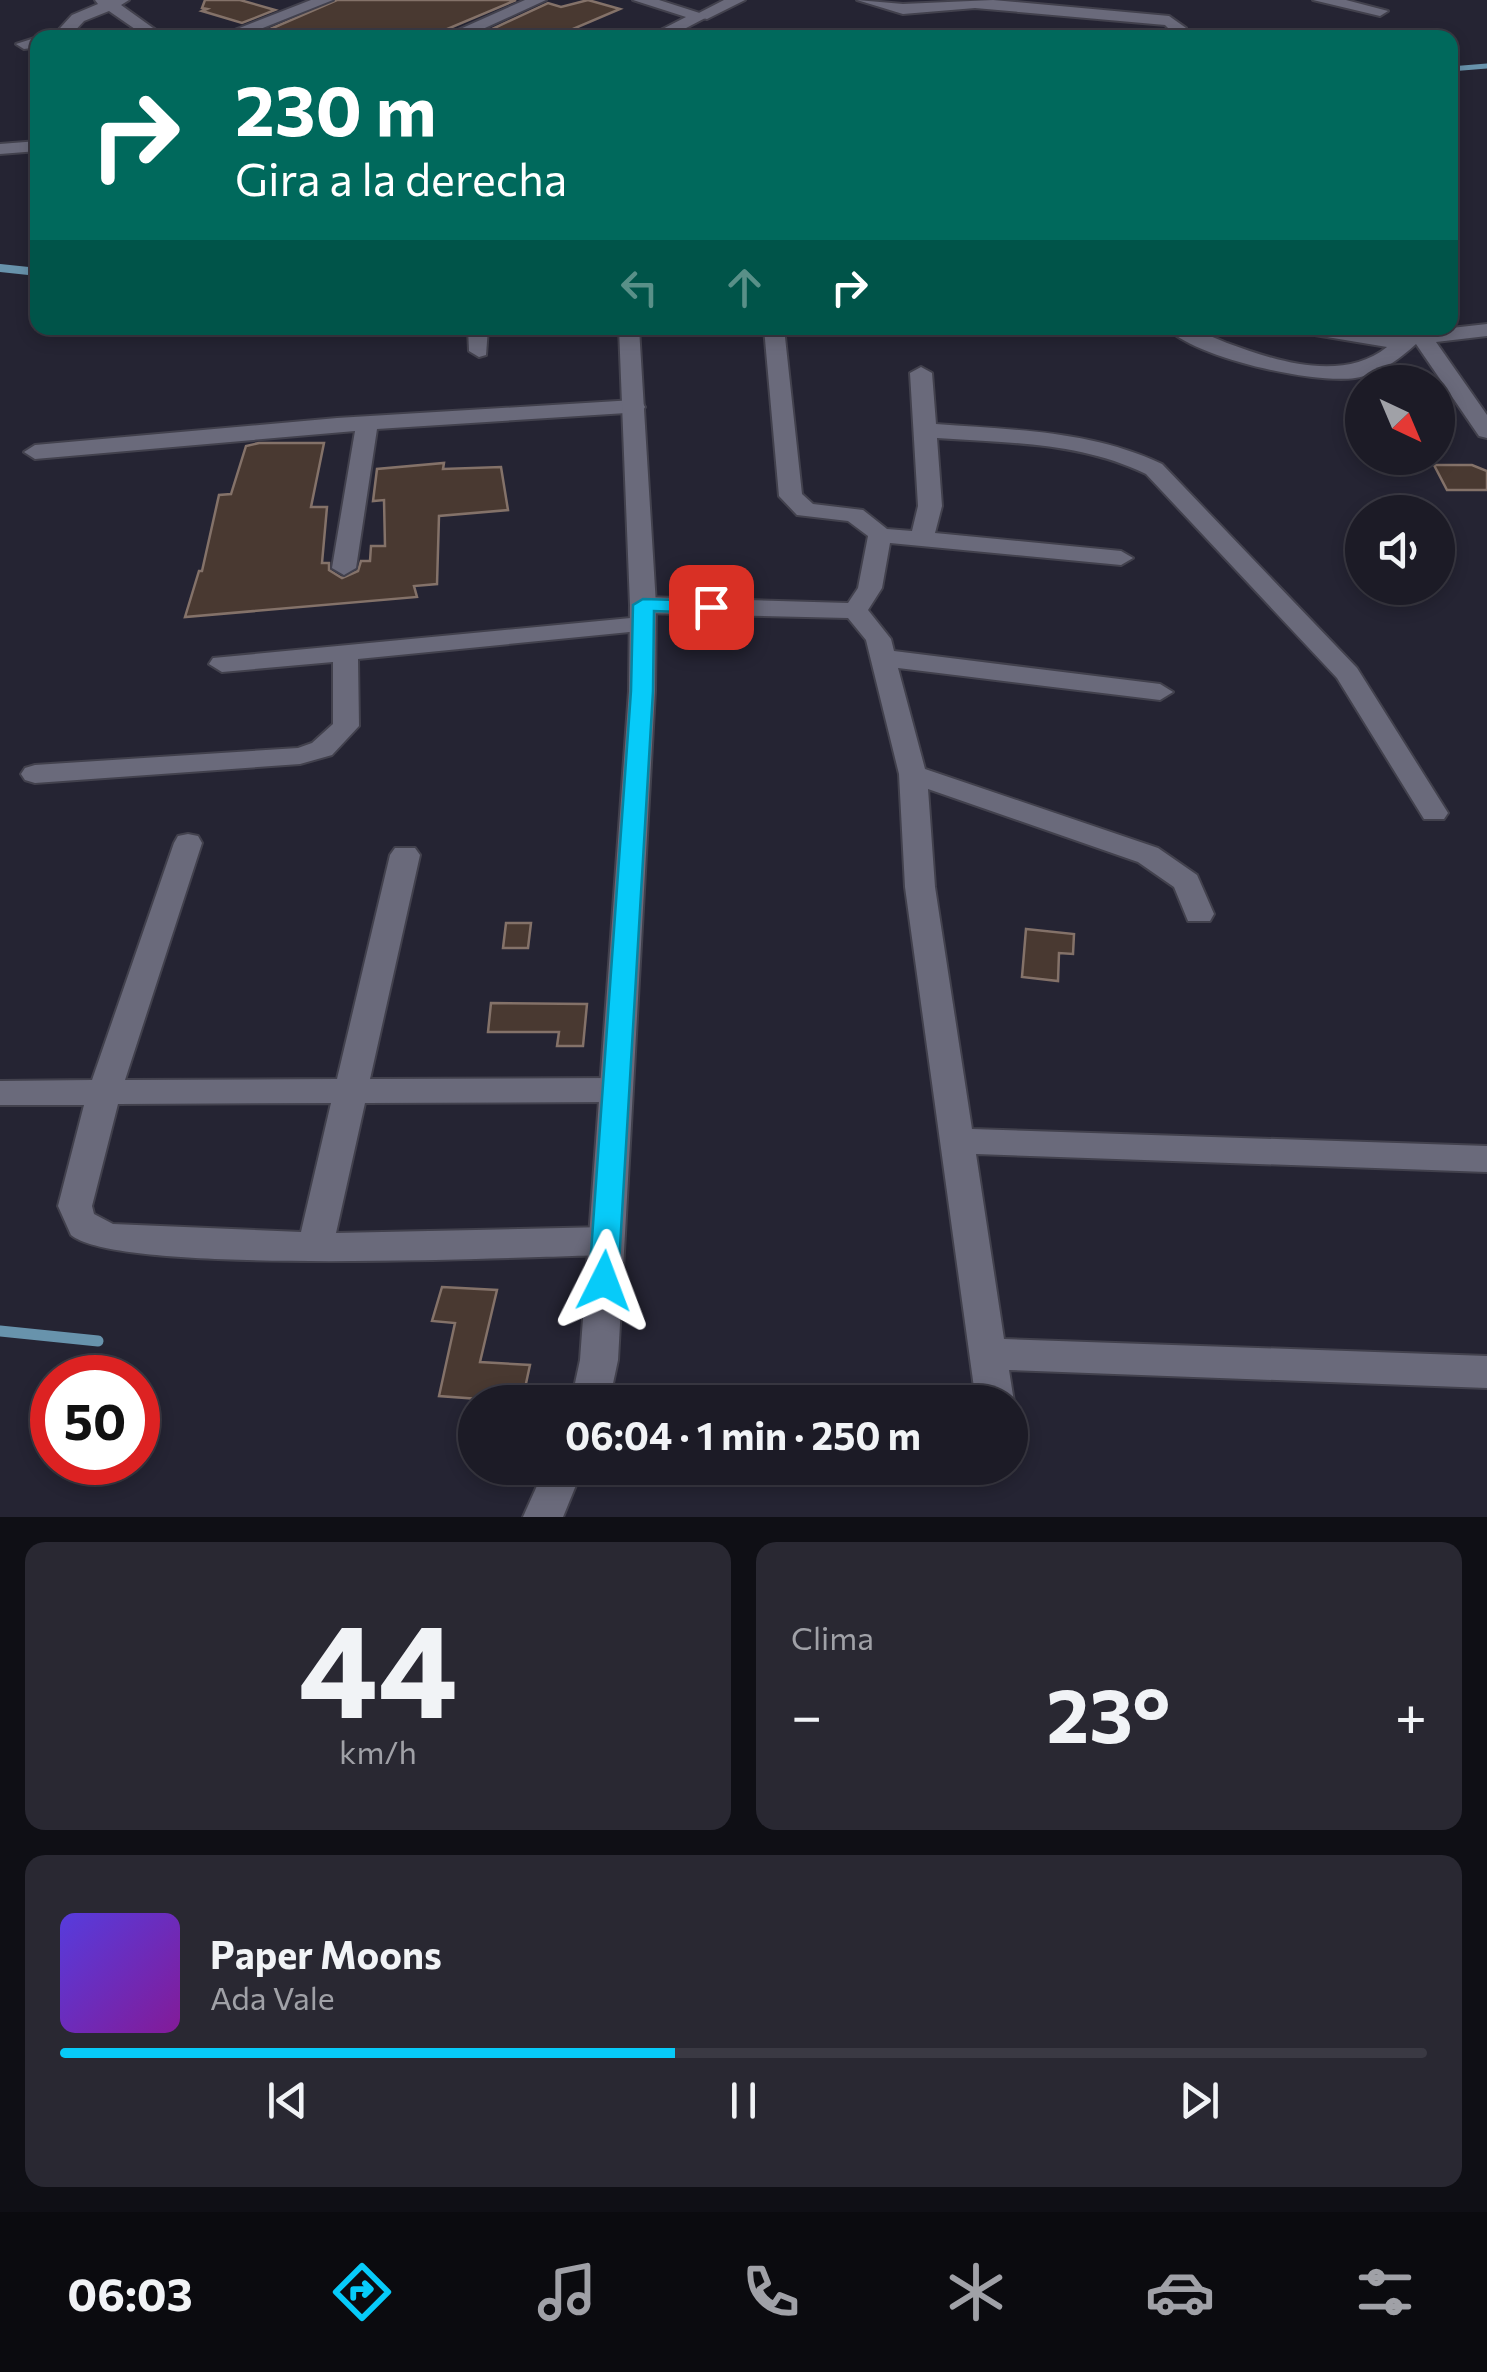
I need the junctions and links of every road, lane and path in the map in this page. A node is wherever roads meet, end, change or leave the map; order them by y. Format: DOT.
graph roads {
  1 [pos="325,0"];
  2 [pos="538,0"];
  3 [pos="641,0"];
  4 [pos="737,0"];
  5 [pos="865,0"];
  6 [pos="1321,0"];
  7 [pos="111,1"];
  8 [pos="1380,11"];
  9 [pos="700,16"];
  10 [pos="67,30"];
  11 [pos="149,30"];
  12 [pos="244,30"];
  13 [pos="467,30"];
  14 [pos="670,30"];
  15 [pos="1174,30"];
  16 [pos="30,147"];
  17 [pos="0,149"];
  18 [pos="1487,330"];
  19 [pos="1458,334"];
  20 [pos="478,335"];
  21 [pos="629,335"];
  22 [pos="775,335"];
  23 [pos="1193,335"];
  24 [pos="1344,335"];
  25 [pos="1447,335"];
  26 [pos="1415,339"];
  27 [pos="479,350"];
  28 [pos="921,372"];
  29 [pos="634,407"];
  30 [pos="368,424"];
  31 [pos="925,430"];
  32 [pos="1487,431"];
  33 [pos="35,452"];
  34 [pos="880,535"];
  35 [pos="922,538"];
  36 [pos="1121,558"];
  37 [pos="344,568"];
  38 [pos="855,611"];
  39 [pos="642,615"];
  40 [pos="344,653"];
  41 [pos="882,657"];
  42 [pos="222,664"];
  43 [pos="1160,692"];
  44 [pos="35,774"];
  45 [pos="912,774"];
  46 [pos="1434,813"];
  47 [pos="188,842"];
  48 [pos="405,856"];
  49 [pos="1199,914"];
  50 [pos="350,1090"];
  51 [pos="616,1090"];
  52 [pos="104,1092"];
  53 [pos="0,1093"];
  54 [pos="957,1141"];
  55 [pos="1487,1160"];
  56 [pos="606,1241"];
  57 [pos="315,1247"];
  58 [pos="988,1354"];
  59 [pos="1487,1372"];
  60 [pos="594,1385"];
  61 [pos="993,1385"];
  62 [pos="556,1485"];
  63 [pos="542,1517"];
  1 -- 12 [label="street"];
  2 -- 13 [label="street"];
  3 -- 9 [label="street"];
  4 -- 9 [label="street"];
  5 -- 15 [label="street"];
  6 -- 8 [label="street"];
  7 -- 10 [label="street"];
  7 -- 11 [label="street"];
  9 -- 14 [label="street"];
  16 -- 17 [label="street"];
  18 -- 19 [label="street"];
  20 -- 27 [label="street"];
  21 -- 29 [label="street"];
  22 -- 34 [label="street"];
  23 -- 26 [label="street"];
  24 -- 26 [label="street"];
  25 -- 26 [label="street"];
  26 -- 32 [label="street"];
  28 -- 31 [label="street"];
  29 -- 30 [label="street"];
  29 -- 39 [label="street"];
  30 -- 33 [label="street"];
  30 -- 37 [label="street"];
  31 -- 35 [label="street"];
  31 -- 46 [label="street"];
  34 -- 35 [label="street"];
  34 -- 38 [label="street"];
  35 -- 36 [label="street"];
  38 -- 39 [label="street"];
  38 -- 41 [label="street"];
  39 -- 40 [label="street"];
  39 -- 51 [label="street"];
  40 -- 42 [label="street"];
  40 -- 44 [label="street"];
  41 -- 43 [label="street"];
  41 -- 45 [label="street"];
  45 -- 49 [label="street"];
  45 -- 54 [label="street"];
  47 -- 52 [label="street"];
  48 -- 50 [label="street"];
  50 -- 51 [label="street"];
  50 -- 52 [label="street"];
  50 -- 57 [label="street"];
  51 -- 56 [label="street"];
  52 -- 53 [label="street"];
  52 -- 57 [label="street"];
  54 -- 55 [label="street"];
  54 -- 58 [label="street"];
  56 -- 57 [label="street"];
  56 -- 60 [label="street"];
  58 -- 59 [label="street"];
  58 -- 61 [label="street"];
  62 -- 63 [label="street"];
}
